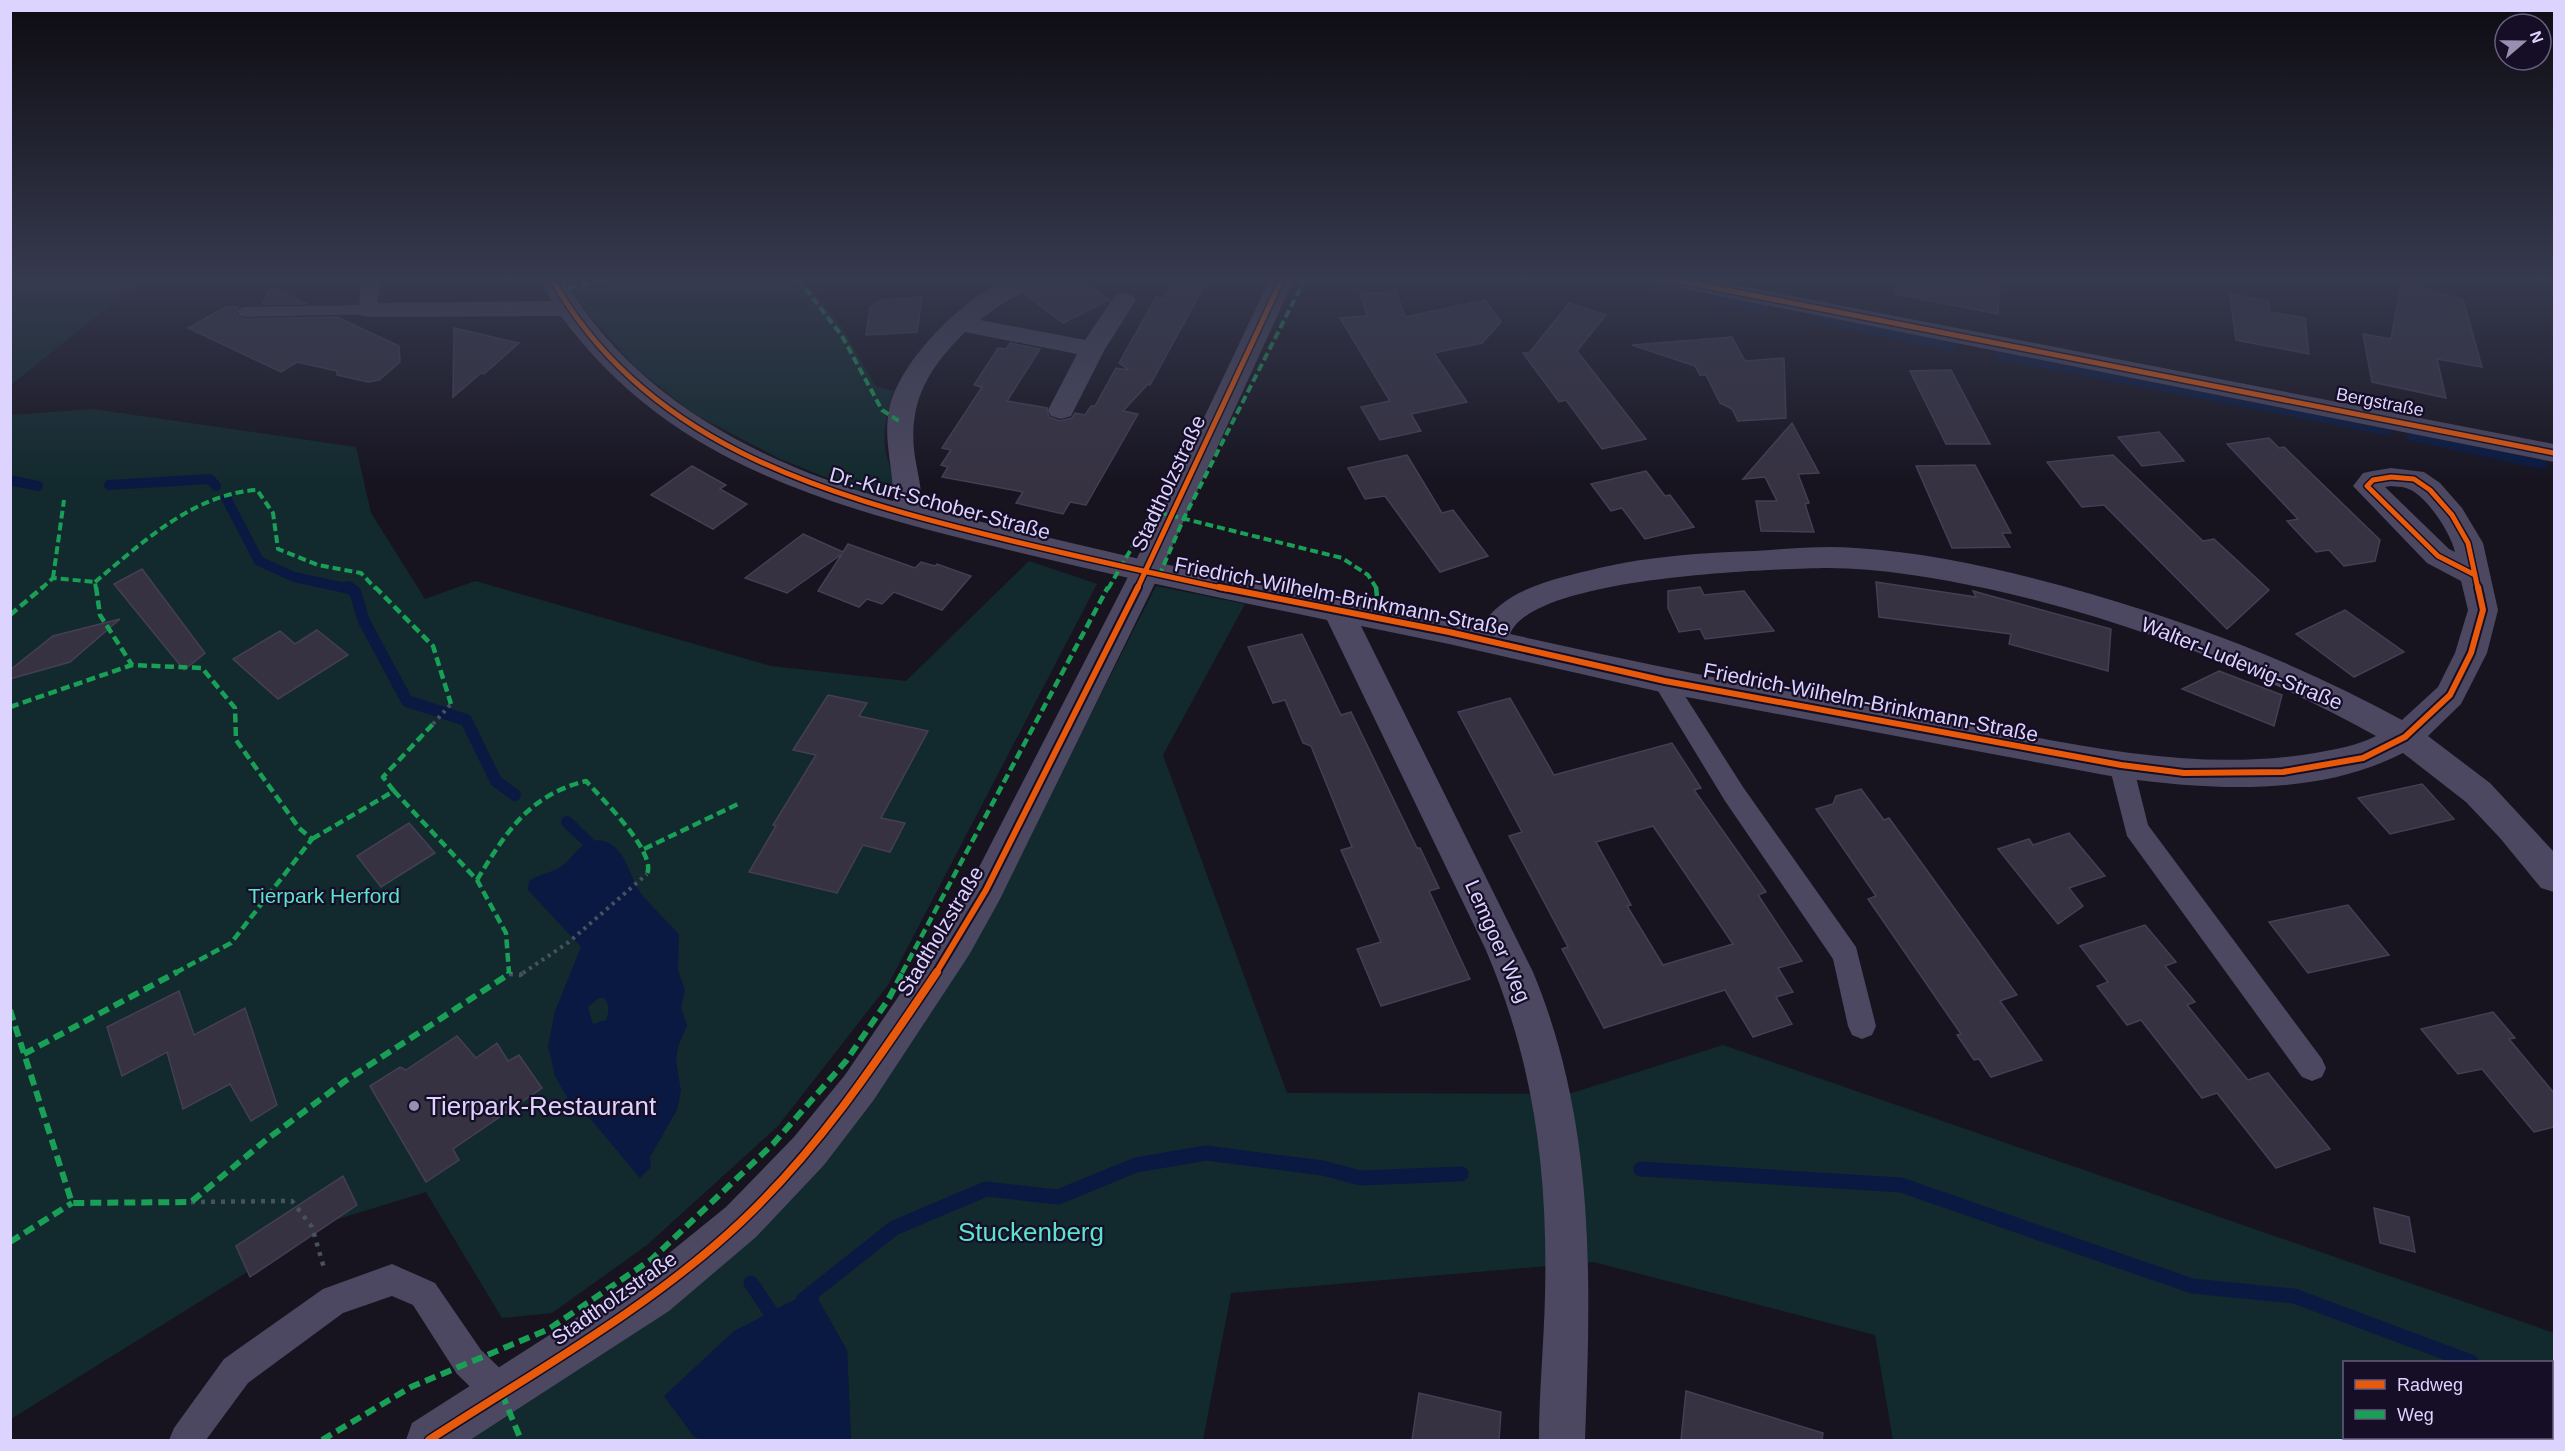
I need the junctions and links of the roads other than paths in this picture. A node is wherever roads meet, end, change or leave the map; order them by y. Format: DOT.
graph roads {
  1 [pos="600,347"];
  2 [pos="936,347"];
  3 [pos="1080,347"];
  4 [pos="1250,347"];
  5 [pos="2014,347"];
  6 [pos="1092,349"];
  7 [pos="1061,411"];
  8 [pos="2554,453"];
  9 [pos="907,515"];
  10 [pos="1145,573"];
  11 [pos="2475,574"];
  12 [pos="1338,611"];
  13 [pos="1492,642"];
  14 [pos="1663,680"];
  15 [pos="2405,737"];
  16 [pos="2121,765"];
  17 [pos="2554,877"];
  18 [pos="1862,1026"];
  19 [pos="2312,1068"];
  20 [pos="502,1394"];
  21 [pos="186,1440"];
  22 [pos="429,1440"];
  23 [pos="1562,1440"];
  1 -- 9 [label="street, Dr.-Kurt-Schober-Straße"];
  2 -- 9 [label="street"];
  3 -- 6 [label="street"];
  4 -- 10 [label="street, Stadtholzstraße"];
  5 -- 8 [label="street, Bergstraße"];
  6 -- 7 [label="street"];
  9 -- 10 [label="street, Dr.-Kurt-Schober-Straße"];
  10 -- 12 [label="street, Friedrich-Wilhelm-Brinkmann-Straße"];
  10 -- 20 [label="street, Stadtholzstraße"];
  11 -- 15 [label="street, Friedrich-Wilhelm-Brinkmann-Straße"];
  12 -- 13 [label="street, Friedrich-Wilhelm-Brinkmann-Straße"];
  12 -- 23 [label="street, Lemgoer Weg"];
  13 -- 14 [label="street, Friedrich-Wilhelm-Brinkmann-Straße"];
  13 -- 15 [label="street, Walter-Ludewig-Straße"];
  14 -- 16 [label="street, Friedrich-Wilhelm-Brinkmann-Straße"];
  14 -- 18 [label="lane"];
  15 -- 16 [label="street, Friedrich-Wilhelm-Brinkmann-Straße"];
  15 -- 17 [label="street"];
  16 -- 19 [label="lane"];
  20 -- 21 [label="lane"];
  20 -- 22 [label="street, Stadtholzstraße"];
}
